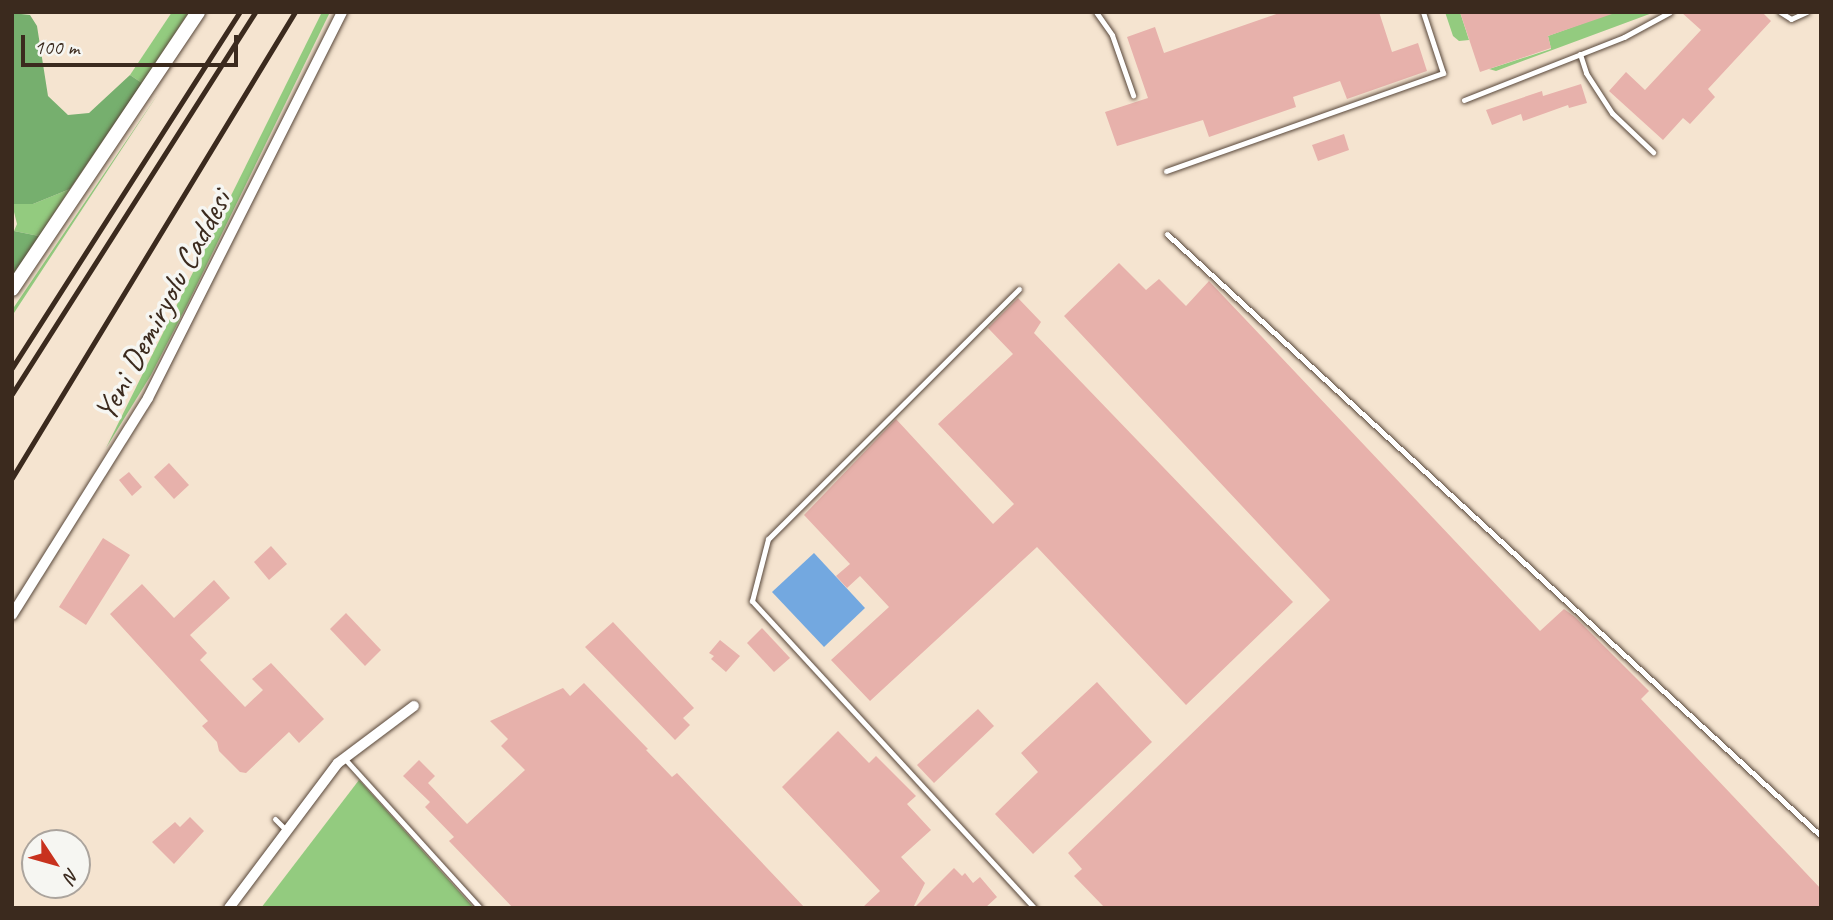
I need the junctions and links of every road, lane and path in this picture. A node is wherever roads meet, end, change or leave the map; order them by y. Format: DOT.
graph roads {
  1 [pos="198,12"];
  2 [pos="342,12"];
  3 [pos="1096,12"];
  4 [pos="1423,12"];
  5 [pos="1670,12"];
  6 [pos="1780,12"];
  7 [pos="1807,12"];
  8 [pos="1580,54"];
  9 [pos="1133,95"];
  10 [pos="1464,100"];
  11 [pos="1653,152"];
  12 [pos="1166,171"];
  13 [pos="1167,234"];
  14 [pos="12,289"];
  15 [pos="1019,289"];
  16 [pos="12,615"];
  17 [pos="414,706"];
  18 [pos="344,758"];
  19 [pos="275,819"];
  20 [pos="287,831"];
  21 [pos="1821,836"];
  22 [pos="229,908"];
  23 [pos="480,908"];
  24 [pos="1034,908"];
  1 -- 14 [label="street"];
  2 -- 16 [label="street, Yeni Demiryolu Caddesi"];
  3 -- 9 [label="lane"];
  4 -- 12 [label="lane"];
  5 -- 8 [label="lane"];
  6 -- 7 [label="lane"];
  8 -- 10 [label="lane"];
  8 -- 11 [label="lane"];
  13 -- 21 [label="lane"];
  15 -- 24 [label="lane"];
  17 -- 18 [label="street"];
  18 -- 20 [label="street"];
  18 -- 23 [label="lane"];
  19 -- 20 [label="lane"];
  20 -- 22 [label="street"];
}
